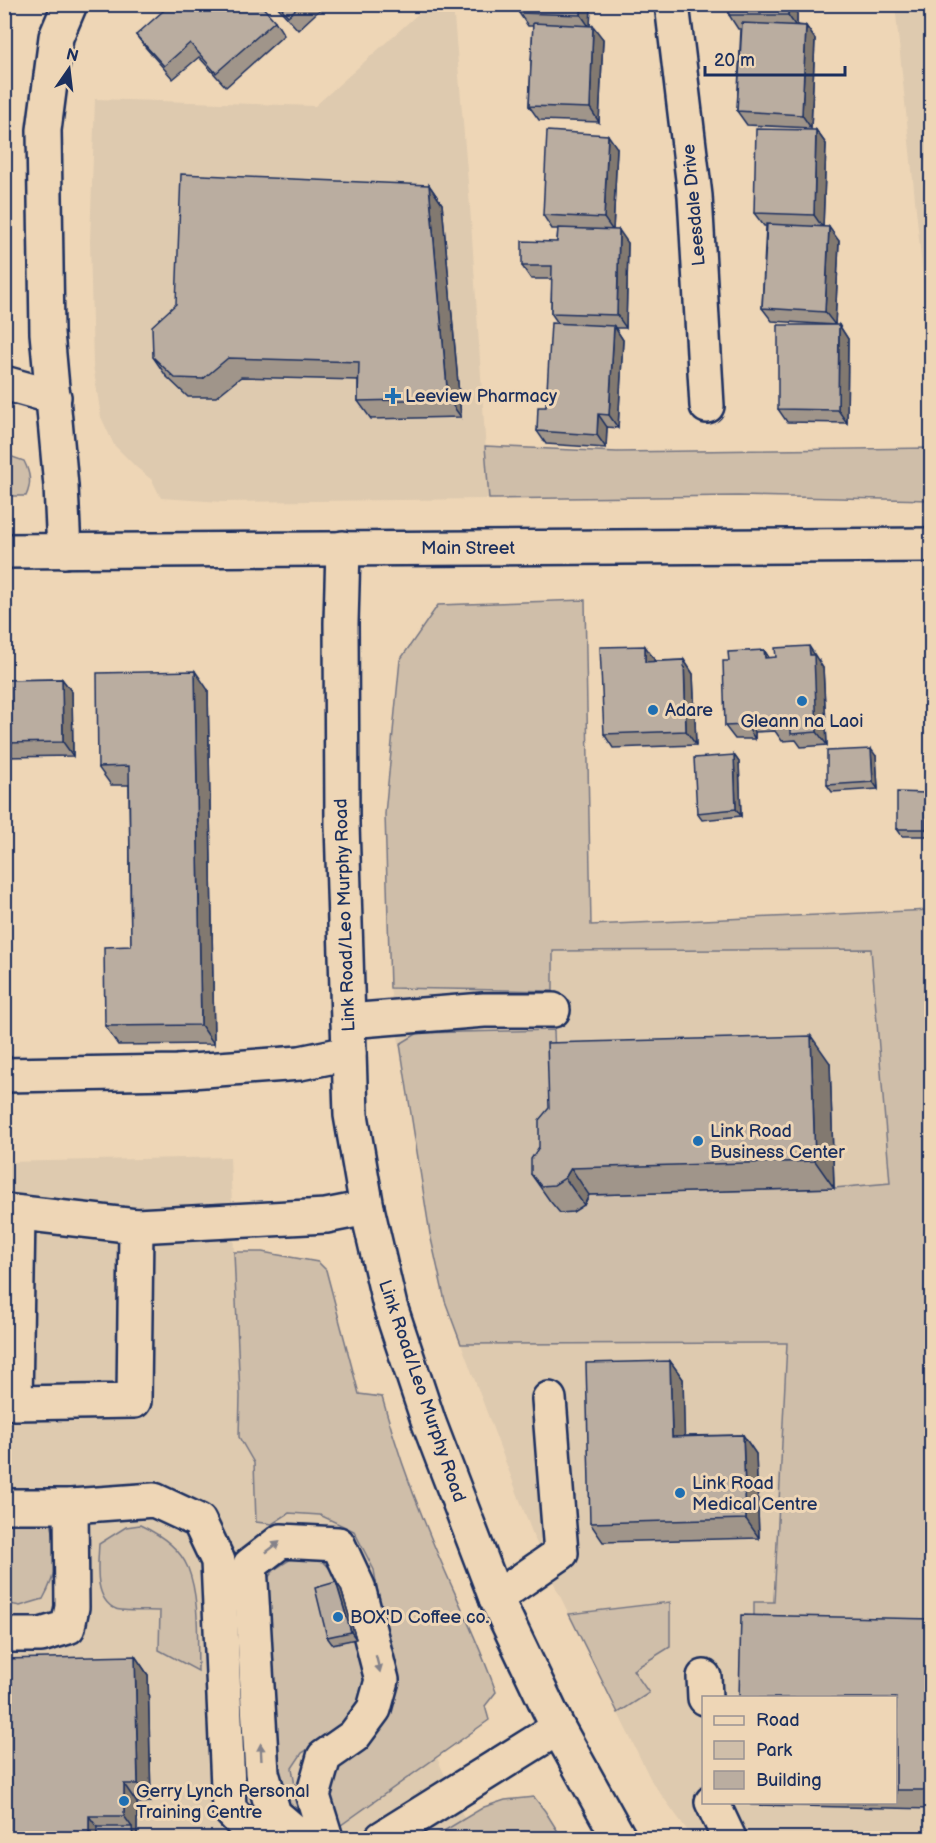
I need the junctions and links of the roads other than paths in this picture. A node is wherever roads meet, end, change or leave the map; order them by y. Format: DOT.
graph roads {
  1 [pos="70,4"];
  2 [pos="672,4"];
  3 [pos="4,383"];
  4 [pos="54,397"];
  5 [pos="707,406"];
  6 [pos="932,545"];
  7 [pos="343,548"];
  8 [pos="4,551"];
  9 [pos="64,551"];
  10 [pos="553,1010"];
  11 [pos="348,1037"];
  12 [pos="4,1075"];
  13 [pos="366,1208"];
  14 [pos="11,1212"];
  15 [pos="136,1226"];
  16 [pos="549,1399"];
  17 [pos="4,1506"];
  18 [pos="71,1506"];
  19 [pos="496,1598"];
  20 [pos="4,1635"];
  21 [pos="558,1728"];
  22 [pos="712,1804"];
  23 [pos="257,1839"];
  24 [pos="302,1839"];
  25 [pos="326,1839"];
  26 [pos="382,1839"];
  27 [pos="619,1839"];
  28 [pos="729,1839"];
  1 -- 4 [label="street"];
  2 -- 5 [label="street, Leesdale Drive"];
  3 -- 4 [label="street"];
  4 -- 9 [label="street"];
  6 -- 7 [label="street, Main Street"];
  7 -- 9 [label="street, Main Street"];
  7 -- 11 [label="street, Link Road/Leo Murphy Road"];
  8 -- 9 [label="street, Main Street"];
  10 -- 11 [label="street"];
  11 -- 12 [label="street"];
  11 -- 13 [label="street, Link Road/Leo Murphy Road"];
  13 -- 15 [label="street"];
  13 -- 19 [label="street, Link Road/Leo Murphy Road"];
  14 -- 15 [label="street"];
  14 -- 15 [label="street"];
  16 -- 19 [label="street"];
  17 -- 18 [label="street"];
  18 -- 20 [label="street"];
  18 -- 23 [label="street"];
  19 -- 21 [label="street, Link Road/Leo Murphy Road"];
  21 -- 26 [label="street"];
  21 -- 27 [label="street, Link Road/Leo Murphy Road"];
  22 -- 28 [label="street"];
  24 -- 25 [label="street, one-way"];
}
